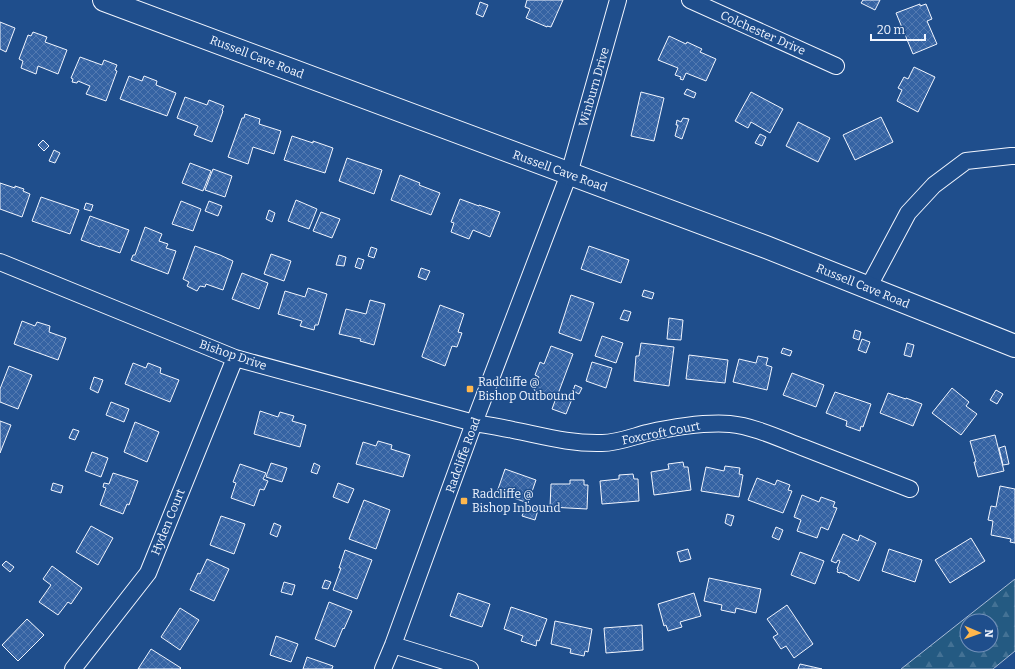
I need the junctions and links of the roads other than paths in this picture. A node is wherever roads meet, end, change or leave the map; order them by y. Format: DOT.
graph roads {
  1 [pos="104,0"];
  2 [pos="618,0"];
  3 [pos="690,0"];
  4 [pos="836,66"];
  5 [pos="1015,156"];
  6 [pos="569,174"];
  7 [pos="0,263"];
  8 [pos="868,288"];
  9 [pos="1015,346"];
  10 [pos="235,358"];
  11 [pos="474,423"];
  12 [pos="910,489"];
  13 [pos="393,645"];
  14 [pos="73,669"];
  15 [pos="383,669"];
  16 [pos="470,669"];
  1 -- 6 [label="main road, Russell Cave Road"];
  2 -- 6 [label="street, Winburn Drive"];
  3 -- 4 [label="street, Colchester Drive"];
  5 -- 8 [label="street"];
  6 -- 8 [label="main road, Russell Cave Road"];
  6 -- 11 [label="street, Radcliffe Road"];
  7 -- 10 [label="street, Bishop Drive"];
  8 -- 9 [label="main road, Russell Cave Road"];
  10 -- 11 [label="street, Bishop Drive"];
  10 -- 14 [label="street, Hyden Court"];
  11 -- 12 [label="street, Foxcroft Court"];
  11 -- 13 [label="street, Radcliffe Road"];
  13 -- 15 [label="street, Radcliffe Road"];
  13 -- 16 [label="street"];
}
